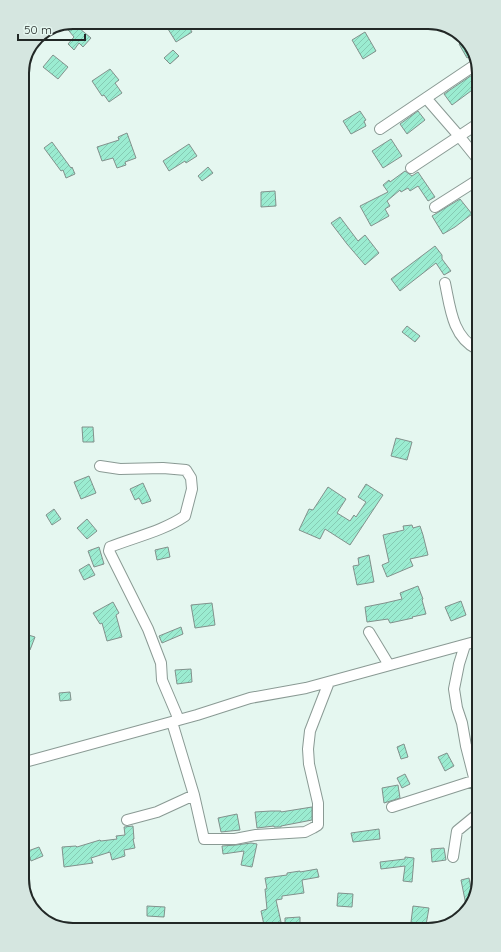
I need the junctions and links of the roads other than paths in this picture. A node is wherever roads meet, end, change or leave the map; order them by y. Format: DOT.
graph roads {
  1 [pos="471,67"];
  2 [pos="426,98"];
  3 [pos="472,128"];
  4 [pos="380,129"];
  5 [pos="459,136"];
  6 [pos="472,152"];
  7 [pos="411,168"];
  8 [pos="472,184"];
  9 [pos="435,207"];
  10 [pos="445,283"];
  11 [pos="472,346"];
  12 [pos="100,466"];
  13 [pos="369,632"];
  14 [pos="472,643"];
  15 [pos="465,645"];
  16 [pos="389,665"];
  17 [pos="329,682"];
  18 [pos="175,721"];
  19 [pos="29,761"];
  20 [pos="472,766"];
  21 [pos="472,781"];
  22 [pos="194,795"];
  23 [pos="392,807"];
  24 [pos="472,819"];
  25 [pos="127,820"];
  26 [pos="454,857"];
  1 -- 2 [label="street"];
  2 -- 4 [label="street"];
  2 -- 5 [label="street"];
  3 -- 5 [label="street"];
  5 -- 6 [label="street"];
  5 -- 7 [label="street"];
  8 -- 9 [label="street"];
  10 -- 11 [label="street"];
  12 -- 18 [label="street"];
  13 -- 16 [label="street"];
  14 -- 15 [label="street"];
  15 -- 16 [label="street"];
  15 -- 20 [label="street"];
  16 -- 17 [label="street"];
  17 -- 18 [label="street"];
  17 -- 22 [label="street"];
  18 -- 19 [label="street"];
  18 -- 22 [label="street"];
  21 -- 23 [label="street"];
  22 -- 25 [label="street"];
  24 -- 26 [label="street"];
}
